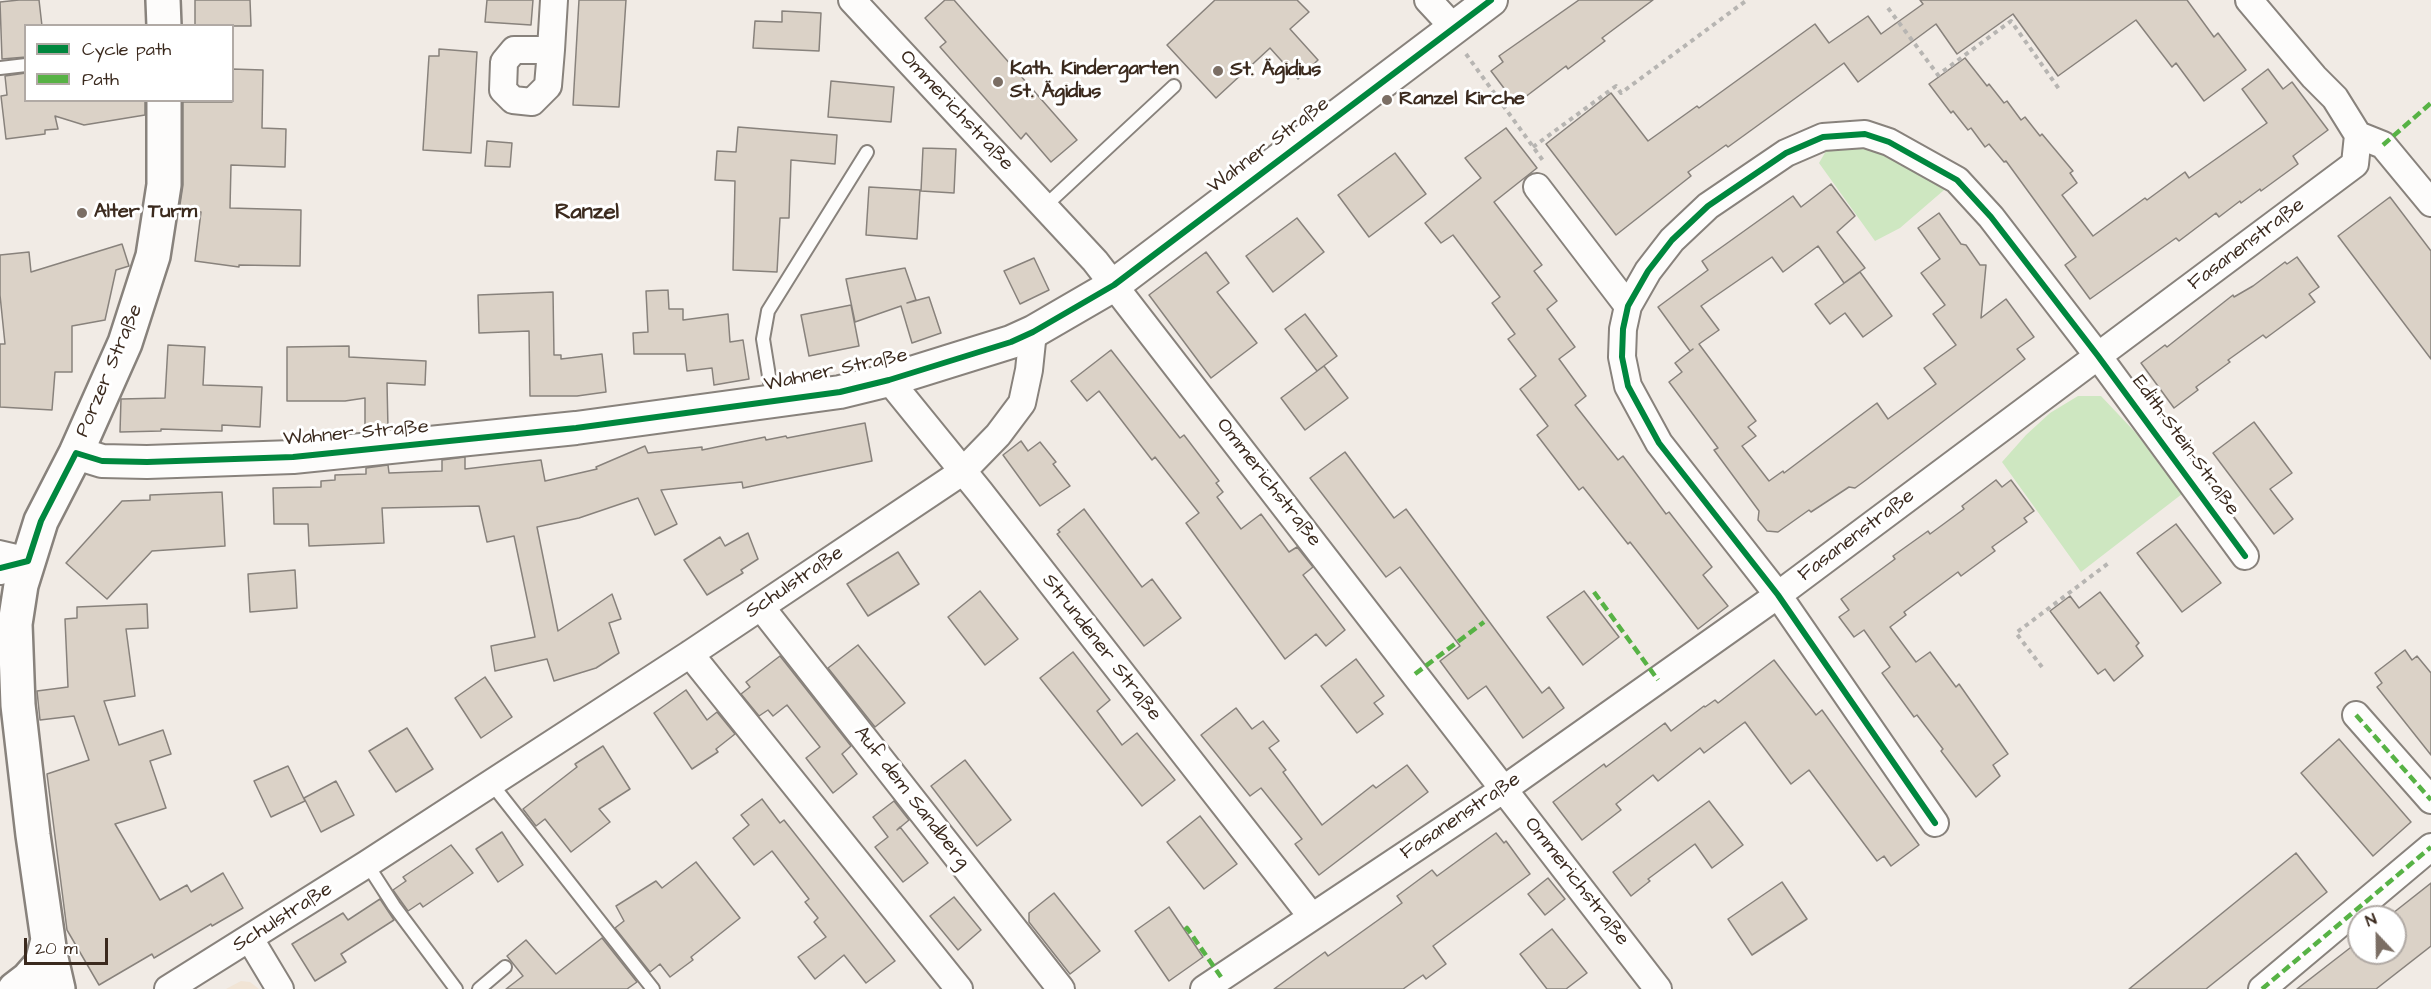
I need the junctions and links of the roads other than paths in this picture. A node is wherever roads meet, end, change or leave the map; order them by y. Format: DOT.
graph roads {
  1 [pos="163,0"];
  2 [pos="554,0"];
  3 [pos="852,0"];
  4 [pos="1428,0"];
  5 [pos="1491,0"];
  6 [pos="2249,0"];
  7 [pos="164,24"];
  8 [pos="1454,28"];
  9 [pos="551,50"];
  10 [pos="24,65"];
  11 [pos="0,68"];
  12 [pos="1174,86"];
  13 [pos="164,102"];
  14 [pos="2358,135"];
  15 [pos="867,152"];
  16 [pos="1537,187"];
  17 [pos="2431,203"];
  18 [pos="1045,206"];
  19 [pos="1114,285"];
  20 [pos="1628,306"];
  21 [pos="1032,332"];
  22 [pos="2098,356"];
  23 [pos="889,380"];
  24 [pos="773,403"];
  25 [pos="76,453"];
  26 [pos="962,472"];
  27 [pos="2245,556"];
  28 [pos="14,557"];
  29 [pos="1778,595"];
  30 [pos="761,607"];
  31 [pos="690,654"];
  32 [pos="2356,715"];
  33 [pos="491,783"];
  34 [pos="1504,789"];
  35 [pos="2431,800"];
  36 [pos="1935,823"];
  37 [pos="2431,848"];
  38 [pos="367,864"];
  39 [pos="1312,917"];
  40 [pos="250,939"];
  41 [pos="48,940"];
  42 [pos="505,967"];
  43 [pos="15,989"];
  44 [pos="58,989"];
  45 [pos="168,989"];
  46 [pos="280,989"];
  47 [pos="456,989"];
  48 [pos="478,989"];
  49 [pos="653,989"];
  50 [pos="959,989"];
  51 [pos="1061,989"];
  52 [pos="1204,989"];
  53 [pos="1658,989"];
  54 [pos="2262,989"];
  1 -- 7 [label="main road"];
  2 -- 9 [label="street"];
  3 -- 18 [label="street, Ommerichstraße"];
  4 -- 8 [label="street"];
  5 -- 8 [label="street, Wahner Straße"];
  6 -- 14 [label="street"];
  8 -- 19 [label="street, Wahner Straße"];
  10 -- 11 [label="lane"];
  12 -- 18 [label="lane"];
  13 -- 25 [label="main road, Porzer Straße"];
  14 -- 17 [label="street"];
  14 -- 22 [label="street, Fasanenstraße"];
  15 -- 24 [label="lane, Wahner Straße"];
  16 -- 20 [label="street"];
  18 -- 19 [label="street, Ommerichstraße"];
  19 -- 21 [label="street, Wahner Straße"];
  19 -- 34 [label="street, Ommerichstraße"];
  20 -- 22 [label="street, Edith-Stein-Straße"];
  20 -- 29 [label="street, Edith-Stein-Straße"];
  21 -- 23 [label="street, Wahner Straße"];
  21 -- 26 [label="street, Schulstraße"];
  22 -- 27 [label="street, Edith-Stein-Straße"];
  22 -- 29 [label="street, Fasanenstraße"];
  23 -- 24 [label="street, Wahner Straße"];
  23 -- 26 [label="street, Strundener Straße"];
  24 -- 25 [label="street, Wahner Straße"];
  25 -- 28 [label="main road, Porzer Straße"];
  26 -- 30 [label="street, Schulstraße"];
  26 -- 39 [label="street, Strundener Straße"];
  28 -- 41 [label="main road, Porzer Straße"];
  29 -- 34 [label="street, Fasanenstraße"];
  29 -- 36 [label="street, Edith-Stein-Straße"];
  30 -- 31 [label="street, Schulstraße"];
  30 -- 51 [label="street, Auf dem Sandberg"];
  31 -- 33 [label="street, Schulstraße"];
  31 -- 50 [label="street"];
  32 -- 35 [label="street"];
  33 -- 38 [label="street, Schulstraße"];
  33 -- 49 [label="lane"];
  34 -- 39 [label="street, Fasanenstraße"];
  34 -- 53 [label="street, Ommerichstraße"];
  37 -- 54 [label="street"];
  38 -- 40 [label="street, Schulstraße"];
  38 -- 47 [label="lane"];
  39 -- 52 [label="street, Fasanenstraße"];
  40 -- 45 [label="street, Schulstraße"];
  40 -- 46 [label="street"];
  41 -- 43 [label="main road"];
  41 -- 44 [label="main road, Porzer Straße"];
  42 -- 48 [label="lane"];
}
